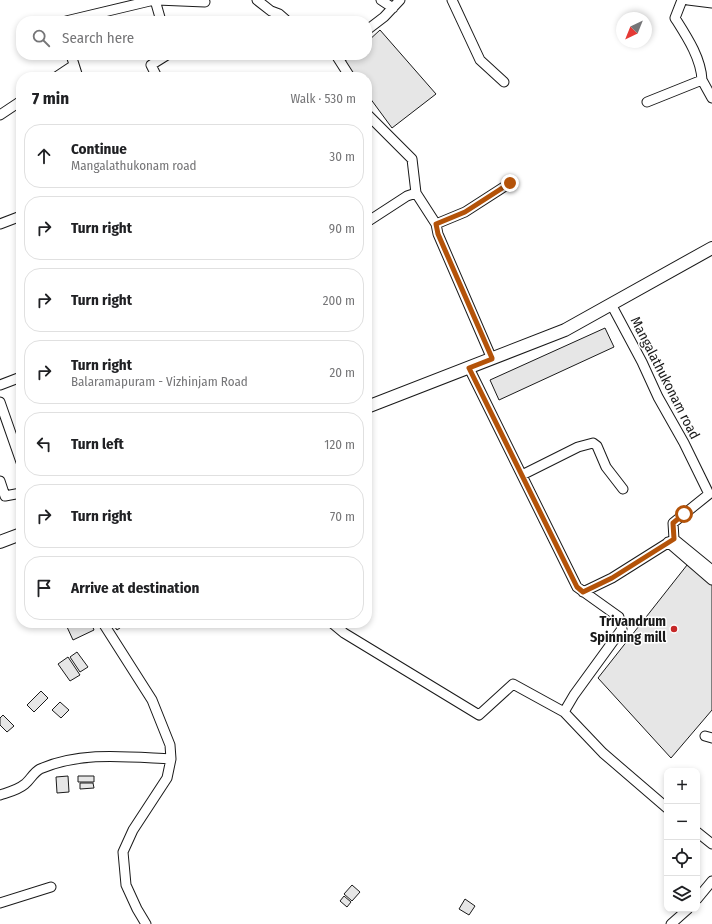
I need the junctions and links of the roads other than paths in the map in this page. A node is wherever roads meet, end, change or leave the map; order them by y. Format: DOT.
graph roads {
  1 [pos="155,0"];
  2 [pos="257,0"];
  3 [pos="381,0"];
  4 [pos="400,0"];
  5 [pos="452,0"];
  6 [pos="682,0"];
  7 [pos="688,0"];
  8 [pos="205,2"];
  9 [pos="712,3"];
  10 [pos="393,8"];
  11 [pos="87,16"];
  12 [pos="160,16"];
  13 [pos="281,16"];
  14 [pos="372,26"];
  15 [pos="73,60"];
  16 [pos="159,60"];
  17 [pos="339,60"];
  18 [pos="74,65"];
  19 [pos="64,72"];
  20 [pos="77,72"];
  21 [pos="154,72"];
  22 [pos="347,72"];
  23 [pos="702,80"];
  24 [pos="504,82"];
  25 [pos="712,98"];
  26 [pos="647,102"];
  27 [pos="16,104"];
  28 [pos="0,115"];
  29 [pos="372,119"];
  30 [pos="510,183"];
  31 [pos="416,193"];
  32 [pos="16,218"];
  33 [pos="372,219"];
  34 [pos="0,224"];
  35 [pos="436,224"];
  36 [pos="712,248"];
  37 [pos="611,304"];
  38 [pos="492,359"];
  39 [pos="469,368"];
  40 [pos="16,379"];
  41 [pos="0,385"];
  42 [pos="0,402"];
  43 [pos="372,404"];
  44 [pos="16,448"];
  45 [pos="522,475"];
  46 [pos="0,481"];
  47 [pos="623,489"];
  48 [pos="16,494"];
  49 [pos="710,496"];
  50 [pos="16,536"];
  51 [pos="671,541"];
  52 [pos="0,542"];
  53 [pos="712,570"];
  54 [pos="712,580"];
  55 [pos="583,592"];
  56 [pos="106,628"];
  57 [pos="338,628"];
  58 [pos="564,712"];
  59 [pos="171,759"];
  60 [pos="0,795"];
  61 [pos="664,805"];
  62 [pos="700,834"];
  63 [pos="712,844"];
  64 [pos="712,881"];
  65 [pos="50,887"];
  66 [pos="700,895"];
  67 [pos="0,903"];
  68 [pos="685,912"];
  69 [pos="146,924"];
  70 [pos="671,924"];
  1 -- 8 [label="street"];
  1 -- 11 [label="street"];
  1 -- 12 [label="street"];
  2 -- 13 [label="street"];
  3 -- 10 [label="street"];
  4 -- 10 [label="street"];
  5 -- 24 [label="street"];
  6 -- 23 [label="street"];
  7 -- 9 [label="street"];
  10 -- 14 [label="street"];
  15 -- 18 [label="street"];
  16 -- 21 [label="street"];
  17 -- 22 [label="street"];
  18 -- 19 [label="street"];
  18 -- 20 [label="street"];
  23 -- 25 [label="street"];
  23 -- 26 [label="street"];
  27 -- 28 [label="street"];
  29 -- 31 [label="street"];
  30 -- 35 [label="street"];
  31 -- 33 [label="street"];
  31 -- 35 [label="street"];
  32 -- 34 [label="street"];
  35 -- 38 [label="street"];
  36 -- 37 [label="main road"];
  37 -- 38 [label="main road"];
  37 -- 49 [label="street, Mangalathukonam road"];
  38 -- 39 [label="main road"];
  39 -- 43 [label="main road"];
  39 -- 45 [label="street"];
  40 -- 41 [label="street"];
  42 -- 44 [label="street"];
  45 -- 47 [label="street"];
  45 -- 55 [label="street"];
  46 -- 48 [label="street"];
  49 -- 51 [label="street, Mangalathukonam road"];
  50 -- 52 [label="main road"];
  51 -- 53 [label="street"];
  51 -- 54 [label="street"];
  51 -- 55 [label="street"];
  55 -- 58 [label="street"];
  56 -- 59 [label="street"];
  57 -- 58 [label="street"];
  58 -- 61 [label="street"];
  59 -- 60 [label="street"];
  59 -- 69 [label="street"];
  62 -- 63 [label="street"];
  64 -- 66 [label="street"];
  65 -- 67 [label="street"];
  68 -- 70 [label="street"];
}
